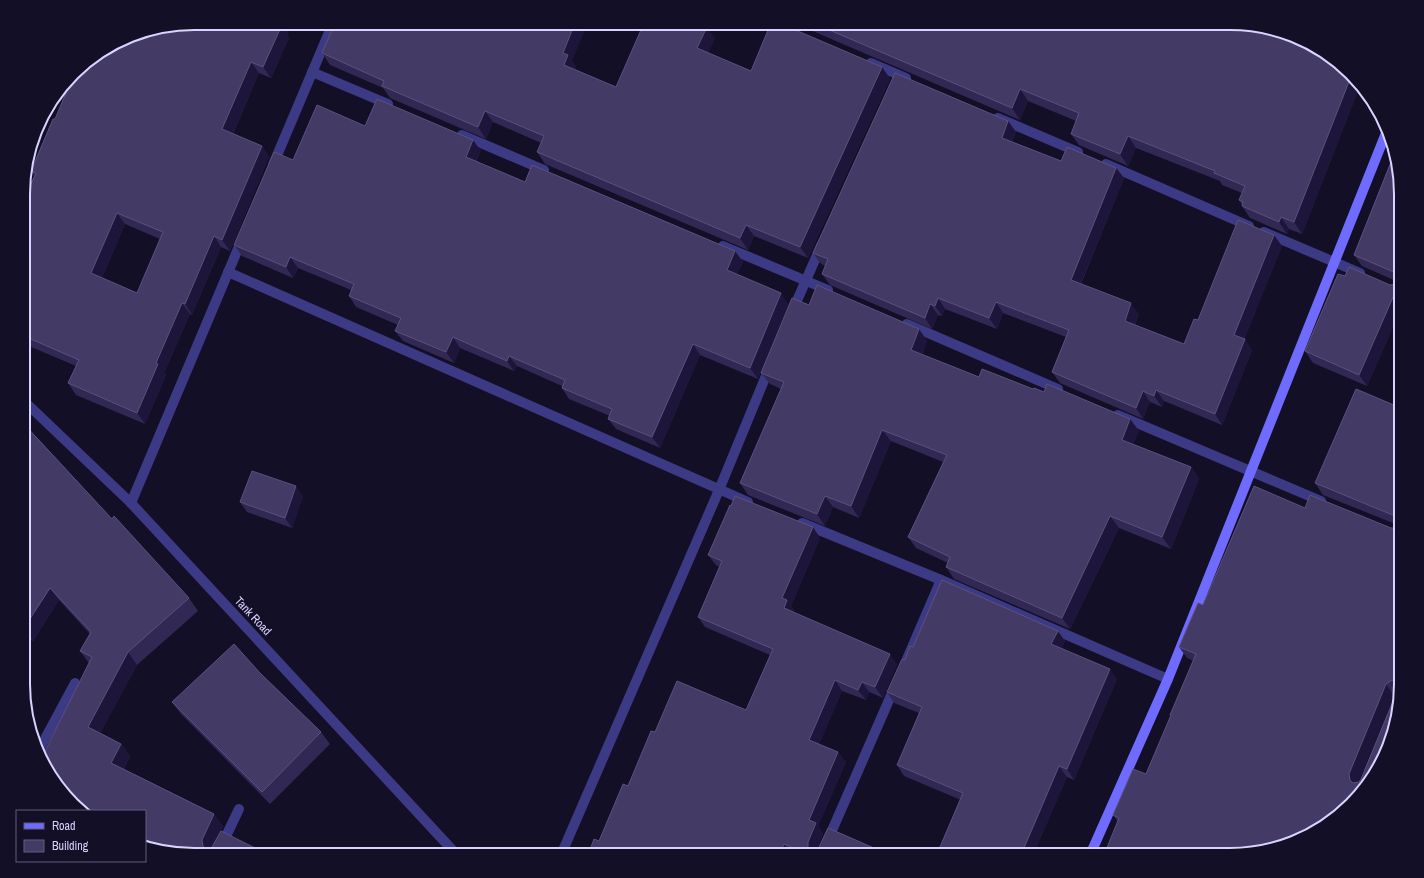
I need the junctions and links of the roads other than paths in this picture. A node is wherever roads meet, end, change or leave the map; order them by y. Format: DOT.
graph roads {
  1 [pos="330,30"];
  2 [pos="863,60"];
  3 [pos="312,72"];
  4 [pos="914,82"];
  5 [pos="400,109"];
  6 [pos="986,113"];
  7 [pos="452,131"];
  8 [pos="1384,138"];
  9 [pos="270,172"];
  10 [pos="555,175"];
  11 [pos="246,229"];
  12 [pos="825,238"];
  13 [pos="717,243"];
  14 [pos="1334,262"];
  15 [pos="228,272"];
  16 [pos="1367,276"];
  17 [pos="805,281"];
  18 [pos="834,293"];
  19 [pos="900,321"];
  20 [pos="787,324"];
  21 [pos="772,360"];
  22 [pos="1068,393"];
  23 [pos="30,406"];
  24 [pos="1112,412"];
  25 [pos="1250,472"];
  26 [pos="719,490"];
  27 [pos="130,503"];
  28 [pos="755,504"];
  29 [pos="1329,504"];
  30 [pos="790,519"];
  31 [pos="941,580"];
  32 [pos="1168,679"];
  33 [pos="75,683"];
  34 [pos="41,745"];
  35 [pos="239,809"];
  36 [pos="220,848"];
  37 [pos="450,848"];
  38 [pos="564,848"];
  39 [pos="824,848"];
  40 [pos="1093,848"];
  1 -- 3 [label="street"];
  2 -- 4 [label="street"];
  3 -- 5 [label="street"];
  3 -- 9 [label="street"];
  6 -- 14 [label="street"];
  7 -- 10 [label="street"];
  8 -- 14 [label="street"];
  11 -- 15 [label="street"];
  12 -- 17 [label="street"];
  13 -- 17 [label="street"];
  14 -- 16 [label="street"];
  14 -- 25 [label="street"];
  15 -- 26 [label="street"];
  15 -- 27 [label="street"];
  17 -- 18 [label="street"];
  17 -- 20 [label="street"];
  19 -- 22 [label="street"];
  21 -- 26 [label="street"];
  23 -- 27 [label="street, Tank Road"];
  24 -- 25 [label="street"];
  25 -- 29 [label="street"];
  25 -- 32 [label="street"];
  26 -- 28 [label="street"];
  26 -- 38 [label="street"];
  27 -- 37 [label="street, Tank Road"];
  30 -- 31 [label="street"];
  31 -- 32 [label="street"];
  31 -- 39 [label="street"];
  32 -- 40 [label="street"];
  33 -- 34 [label="street"];
  35 -- 36 [label="street"];
}
